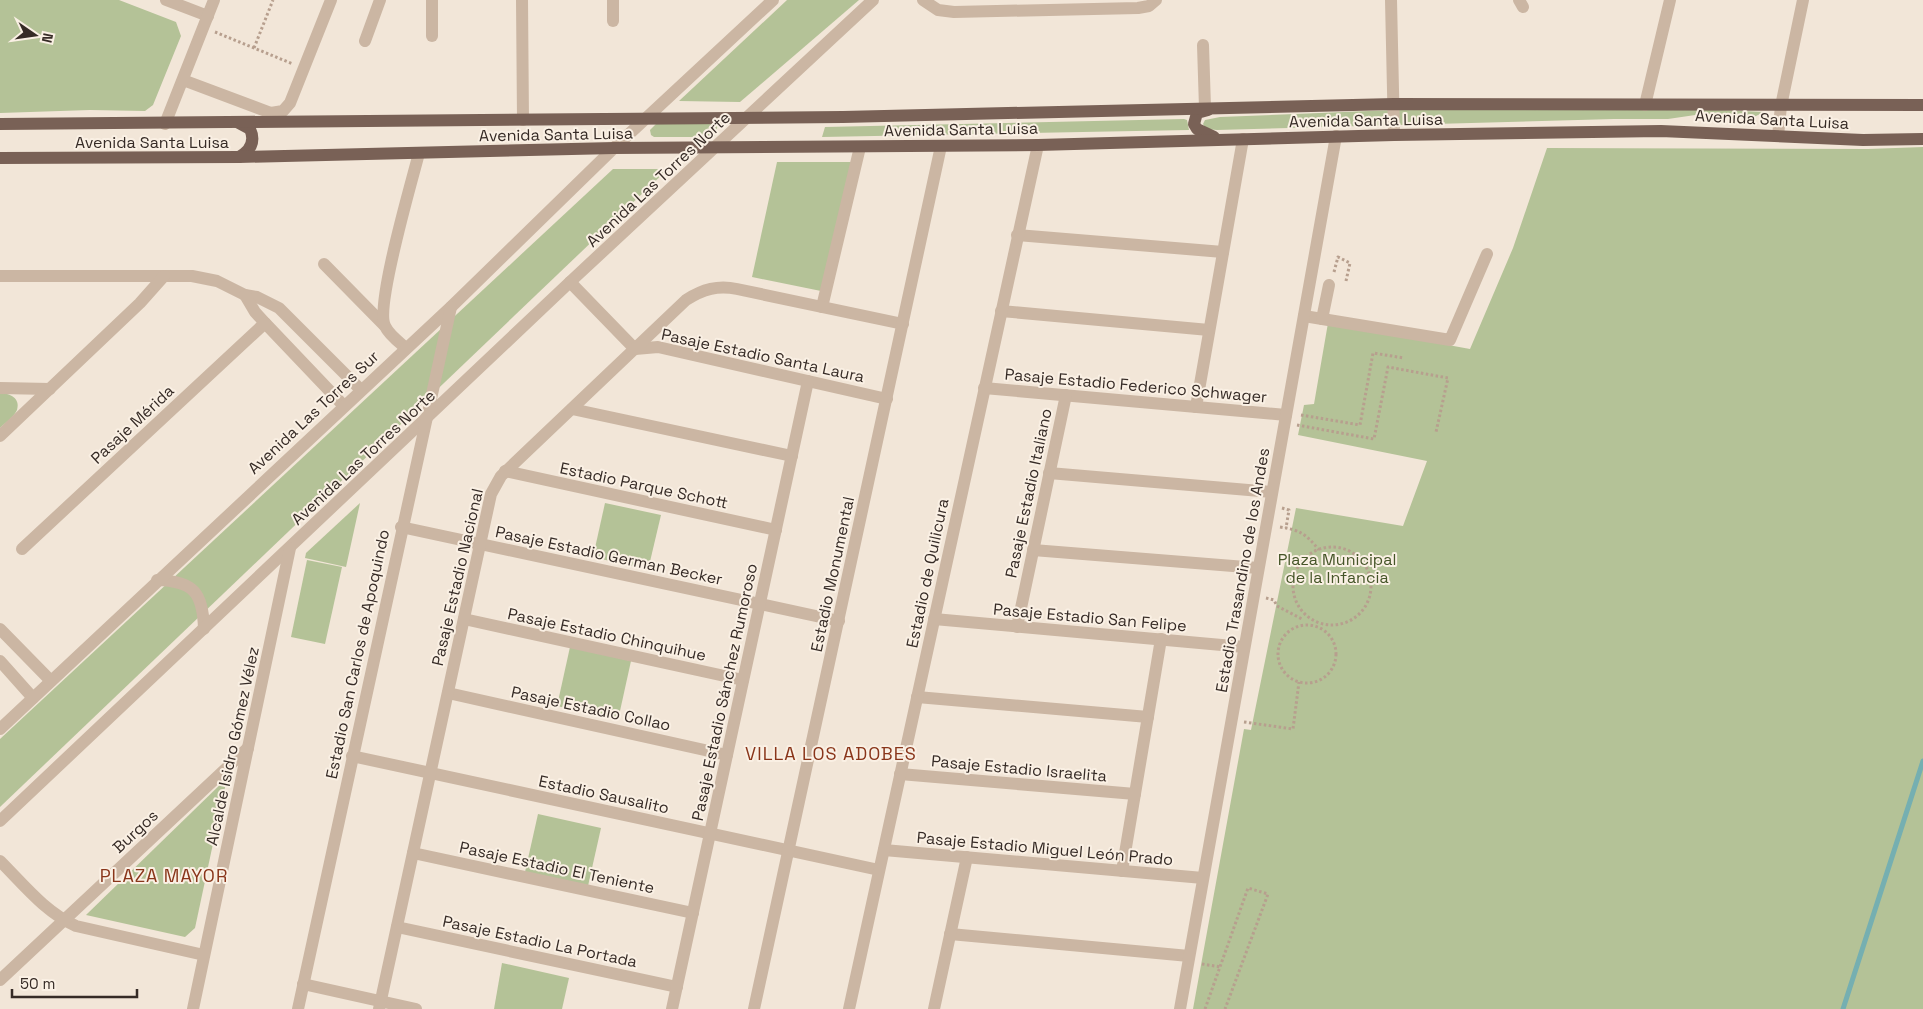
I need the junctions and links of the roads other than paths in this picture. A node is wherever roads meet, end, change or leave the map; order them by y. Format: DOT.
graph roads {
  1 [pos="166,0"];
  2 [pos="214,0"];
  3 [pos="331,0"];
  4 [pos="380,0"];
  5 [pos="432,0"];
  6 [pos="522,0"];
  7 [pos="613,0"];
  8 [pos="773,0"];
  9 [pos="873,0"];
  10 [pos="923,0"];
  11 [pos="1015,0"];
  12 [pos="1156,0"];
  13 [pos="1392,0"];
  14 [pos="1670,0"];
  15 [pos="1803,0"];
  16 [pos="1004,11"];
  17 [pos="613,21"];
  18 [pos="205,22"];
  19 [pos="432,36"];
  20 [pos="365,41"];
  21 [pos="1202,45"];
  22 [pos="182,80"];
  23 [pos="1394,104"];
  24 [pos="1645,105"];
  25 [pos="1781,106"];
  26 [pos="1923,106"];
  27 [pos="1212,108"];
  28 [pos="647,118"];
  29 [pos="749,118"];
  30 [pos="523,120"];
  31 [pos="237,122"];
  32 [pos="0,124"];
  33 [pos="165,124"];
  34 [pos="1394,135"];
  35 [pos="1336,136"];
  36 [pos="1778,136"];
  37 [pos="1219,139"];
  38 [pos="1243,139"];
  39 [pos="1923,139"];
  40 [pos="1038,145"];
  41 [pos="941,146"];
  42 [pos="860,147"];
  43 [pos="614,148"];
  44 [pos="713,149"];
  45 [pos="419,153"];
  46 [pos="0,158"];
  47 [pos="238,158"];
  48 [pos="1017,235"];
  49 [pos="1223,252"];
  50 [pos="1487,254"];
  51 [pos="324,264"];
  52 [pos="0,276"];
  53 [pos="164,276"];
  54 [pos="570,282"];
  55 [pos="1329,285"];
  56 [pos="245,295"];
  57 [pos="451,307"];
  58 [pos="822,307"];
  59 [pos="1000,311"];
  60 [pos="1304,316"];
  61 [pos="1322,319"];
  62 [pos="265,323"];
  63 [pos="903,324"];
  64 [pos="384,325"];
  65 [pos="1209,330"];
  66 [pos="406,348"];
  67 [pos="635,349"];
  68 [pos="808,381"];
  69 [pos="0,388"];
  70 [pos="50,388"];
  71 [pos="984,388"];
  72 [pos="361,390"];
  73 [pos="1066,395"];
  74 [pos="887,399"];
  75 [pos="344,406"];
  76 [pos="1196,407"];
  77 [pos="572,409"];
  78 [pos="1285,419"];
  79 [pos="425,420"];
  80 [pos="0,436"];
  81 [pos="792,456"];
  82 [pos="505,472"];
  83 [pos="1049,473"];
  84 [pos="1272,492"];
  85 [pos="402,527"];
  86 [pos="776,530"];
  87 [pos="480,544"];
  88 [pos="290,548"];
  89 [pos="22,549"];
  90 [pos="1033,550"];
  91 [pos="1258,568"];
  92 [pos="157,580"];
  93 [pos="760,604"];
  94 [pos="934,619"];
  95 [pos="464,620"];
  96 [pos="839,621"];
  97 [pos="1017,627"];
  98 [pos="204,629"];
  99 [pos="1,630"];
  100 [pos="1160,640"];
  101 [pos="1244,647"];
  102 [pos="0,661"];
  103 [pos="743,680"];
  104 [pos="50,681"];
  105 [pos="448,693"];
  106 [pos="917,697"];
  107 [pos="33,698"];
  108 [pos="1148,717"];
  109 [pos="0,729"];
  110 [pos="248,748"];
  111 [pos="727,755"];
  112 [pos="352,756"];
  113 [pos="430,773"];
  114 [pos="900,774"];
  115 [pos="1135,794"];
  116 [pos="0,821"];
  117 [pos="710,833"];
  118 [pos="789,850"];
  119 [pos="884,850"];
  120 [pos="413,853"];
  121 [pos="968,857"];
  122 [pos="0,861"];
  123 [pos="879,870"];
  124 [pos="1122,871"];
  125 [pos="1203,878"];
  126 [pos="693,913"];
  127 [pos="63,920"];
  128 [pos="397,927"];
  129 [pos="950,934"];
  130 [pos="204,955"];
  131 [pos="1189,959"];
  132 [pos="0,980"];
  133 [pos="303,984"];
  134 [pos="677,987"];
  135 [pos="380,1005"];
  136 [pos="193,1009"];
  137 [pos="298,1009"];
  138 [pos="416,1009"];
  139 [pos="672,1009"];
  140 [pos="754,1009"];
  141 [pos="849,1009"];
  142 [pos="934,1009"];
  143 [pos="1180,1009"];
  1 -- 18 [label="street"];
  2 -- 18 [label="street"];
  3 -- 22 [label="street"];
  4 -- 20 [label="street"];
  5 -- 19 [label="street"];
  6 -- 30 [label="street"];
  7 -- 17 [label="street"];
  8 -- 28 [label="street, Avenida Las Torres Sur"];
  9 -- 29 [label="street, Avenida Las Torres Norte"];
  10 -- 16 [label="street"];
  11 -- 16 [label="street"];
  12 -- 16 [label="street"];
  13 -- 23 [label="street"];
  14 -- 24 [label="street"];
  15 -- 25 [label="street"];
  18 -- 22 [label="street"];
  21 -- 27 [label="street"];
  22 -- 33 [label="street"];
  23 -- 24 [label="main road, Avenida Santa Luisa"];
  23 -- 27 [label="main road, Avenida Santa Luisa"];
  23 -- 34 [label="street"];
  24 -- 25 [label="main road, Avenida Santa Luisa"];
  25 -- 26 [label="main road, Avenida Santa Luisa"];
  25 -- 36 [label="street"];
  27 -- 29 [label="main road, Avenida Santa Luisa"];
  27 -- 37 [label="main road"];
  28 -- 29 [label="main road, Avenida Santa Luisa"];
  28 -- 30 [label="main road, Avenida Santa Luisa"];
  28 -- 43 [label="street, Avenida Las Torres Sur"];
  29 -- 44 [label="street, Avenida Las Torres Norte"];
  30 -- 31 [label="main road, Avenida Santa Luisa"];
  31 -- 33 [label="main road, Avenida Santa Luisa"];
  31 -- 47 [label="main road"];
  32 -- 33 [label="main road, Avenida Santa Luisa"];
  34 -- 35 [label="main road, Avenida Santa Luisa"];
  34 -- 36 [label="main road, Avenida Santa Luisa"];
  35 -- 38 [label="main road, Avenida Santa Luisa"];
  35 -- 60 [label="street, Estadio Trasandino de los Andes"];
  36 -- 39 [label="main road, Avenida Santa Luisa"];
  37 -- 38 [label="main road, Avenida Santa Luisa"];
  37 -- 40 [label="main road, Avenida Santa Luisa"];
  38 -- 49 [label="street"];
  40 -- 41 [label="main road, Avenida Santa Luisa"];
  40 -- 48 [label="street, Estadio de Quilicura"];
  41 -- 42 [label="main road, Avenida Santa Luisa"];
  41 -- 63 [label="street, Estadio Monumental"];
  42 -- 44 [label="main road, Avenida Santa Luisa"];
  42 -- 58 [label="street"];
  43 -- 44 [label="main road, Avenida Santa Luisa"];
  43 -- 45 [label="main road, Avenida Santa Luisa"];
  43 -- 57 [label="street, Avenida Las Torres Sur"];
  44 -- 54 [label="street, Avenida Las Torres Norte"];
  45 -- 47 [label="main road, Avenida Santa Luisa"];
  45 -- 64 [label="street"];
  46 -- 47 [label="main road, Avenida Santa Luisa"];
  48 -- 49 [label="street"];
  48 -- 59 [label="street, Estadio de Quilicura"];
  49 -- 65 [label="street"];
  50 -- 61 [label="street"];
  51 -- 64 [label="street"];
  52 -- 53 [label="street"];
  53 -- 56 [label="street"];
  53 -- 70 [label="street"];
  54 -- 67 [label="street"];
  54 -- 79 [label="street, Avenida Las Torres Norte"];
  55 -- 61 [label="street"];
  56 -- 62 [label="street"];
  56 -- 72 [label="street"];
  57 -- 66 [label="street, Avenida Las Torres Sur"];
  57 -- 79 [label="street, Estadio San Carlos de Apoquindo"];
  58 -- 63 [label="street, Pasaje Estadio Nacional"];
  58 -- 67 [label="street, Pasaje Estadio Nacional"];
  59 -- 65 [label="street"];
  59 -- 71 [label="street, Estadio de Quilicura"];
  60 -- 61 [label="street"];
  60 -- 78 [label="street, Estadio Trasandino de los Andes"];
  62 -- 75 [label="street"];
  62 -- 89 [label="street, Pasaje Mérida"];
  63 -- 74 [label="street, Estadio Monumental"];
  64 -- 66 [label="street"];
  65 -- 76 [label="street"];
  66 -- 72 [label="street, Avenida Las Torres Sur"];
  67 -- 68 [label="street, Pasaje Estadio Santa Laura"];
  67 -- 77 [label="street, Pasaje Estadio Nacional"];
  68 -- 74 [label="street, Pasaje Estadio Santa Laura"];
  68 -- 81 [label="street, Pasaje Estadio Sánchez Rumoroso"];
  69 -- 70 [label="street"];
  70 -- 80 [label="street"];
  71 -- 73 [label="street, Pasaje Estadio Federico Schwager"];
  71 -- 94 [label="street, Estadio de Quilicura"];
  72 -- 75 [label="street, Avenida Las Torres Sur"];
  73 -- 76 [label="street, Pasaje Estadio Federico Schwager"];
  73 -- 83 [label="street, Pasaje Estadio Italiano"];
  74 -- 96 [label="street, Estadio Monumental"];
  75 -- 92 [label="street, Avenida Las Torres Sur"];
  76 -- 78 [label="street, Pasaje Estadio Federico Schwager"];
  77 -- 81 [label="street"];
  77 -- 82 [label="street, Pasaje Estadio Nacional"];
  78 -- 84 [label="street, Estadio Trasandino de los Andes"];
  79 -- 85 [label="street, Estadio San Carlos de Apoquindo"];
  79 -- 88 [label="street, Avenida Las Torres Norte"];
  81 -- 86 [label="street, Pasaje Estadio Sánchez Rumoroso"];
  82 -- 86 [label="street, Estadio Parque Schott"];
  82 -- 87 [label="street, Pasaje Estadio Nacional"];
  83 -- 84 [label="street"];
  83 -- 90 [label="street, Pasaje Estadio Italiano"];
  84 -- 91 [label="street, Estadio Trasandino de los Andes"];
  85 -- 87 [label="street, Pasaje Estadio German Becker"];
  85 -- 112 [label="street, Estadio San Carlos de Apoquindo"];
  86 -- 93 [label="street, Pasaje Estadio Sánchez Rumoroso"];
  87 -- 93 [label="street, Pasaje Estadio German Becker"];
  87 -- 95 [label="street, Pasaje Estadio Nacional"];
  88 -- 98 [label="street, Avenida Las Torres Norte"];
  88 -- 110 [label="street, Alcalde Isidro Gómez Vélez"];
  90 -- 91 [label="street"];
  90 -- 97 [label="street, Pasaje Estadio Italiano"];
  91 -- 101 [label="street, Estadio Trasandino de los Andes"];
  92 -- 98 [label="street"];
  92 -- 104 [label="street, Avenida Las Torres Sur"];
  93 -- 96 [label="street, Pasaje Estadio German Becker"];
  93 -- 103 [label="street, Pasaje Estadio Sánchez Rumoroso"];
  94 -- 97 [label="street, Pasaje Estadio San Felipe"];
  94 -- 106 [label="street, Estadio de Quilicura"];
  95 -- 103 [label="street, Pasaje Estadio Chinquihue"];
  95 -- 105 [label="street, Pasaje Estadio Nacional"];
  96 -- 118 [label="street, Estadio Monumental"];
  97 -- 100 [label="street, Pasaje Estadio San Felipe"];
  98 -- 116 [label="street, Avenida Las Torres Norte"];
  99 -- 104 [label="street"];
  100 -- 101 [label="street, Pasaje Estadio San Felipe"];
  100 -- 108 [label="street"];
  101 -- 125 [label="street, Estadio Trasandino de los Andes"];
  102 -- 107 [label="street"];
  103 -- 111 [label="street, Pasaje Estadio Sánchez Rumoroso"];
  104 -- 107 [label="street, Avenida Las Torres Sur"];
  105 -- 111 [label="street, Pasaje Estadio Collao"];
  105 -- 113 [label="street, Pasaje Estadio Nacional"];
  106 -- 108 [label="street"];
  106 -- 114 [label="street, Estadio de Quilicura"];
  107 -- 109 [label="street, Avenida Las Torres Sur"];
  108 -- 115 [label="street"];
  110 -- 127 [label="street, Burgos"];
  110 -- 130 [label="street, Alcalde Isidro Gómez Vélez"];
  111 -- 117 [label="street, Pasaje Estadio Sánchez Rumoroso"];
  112 -- 113 [label="street, Estadio Sausalito"];
  112 -- 133 [label="street, Estadio San Carlos de Apoquindo"];
  113 -- 117 [label="street, Estadio Sausalito"];
  113 -- 120 [label="street, Pasaje Estadio Nacional"];
  114 -- 115 [label="street, Pasaje Estadio Israelita"];
  114 -- 119 [label="street, Estadio de Quilicura"];
  115 -- 124 [label="street"];
  117 -- 118 [label="street, Estadio Sausalito"];
  117 -- 126 [label="street, Pasaje Estadio Sánchez Rumoroso"];
  118 -- 123 [label="street, Estadio Sausalito"];
  118 -- 140 [label="street, Estadio Monumental"];
  119 -- 121 [label="street, Pasaje Estadio Miguel León Prado"];
  119 -- 123 [label="street, Estadio de Quilicura"];
  120 -- 126 [label="street, Pasaje Estadio El Teniente"];
  120 -- 128 [label="street, Pasaje Estadio Nacional"];
  121 -- 124 [label="street, Pasaje Estadio Miguel León Prado"];
  121 -- 129 [label="street"];
  122 -- 127 [label="street"];
  123 -- 141 [label="street, Estadio de Quilicura"];
  124 -- 125 [label="street, Pasaje Estadio Miguel León Prado"];
  125 -- 131 [label="street, Estadio Trasandino de los Andes"];
  126 -- 134 [label="street, Pasaje Estadio Sánchez Rumoroso"];
  127 -- 130 [label="street"];
  127 -- 132 [label="street, Burgos"];
  128 -- 134 [label="street, Pasaje Estadio La Portada"];
  128 -- 135 [label="street, Pasaje Estadio Nacional"];
  129 -- 131 [label="street"];
  129 -- 142 [label="street"];
  130 -- 136 [label="street, Alcalde Isidro Gómez Vélez"];
  131 -- 143 [label="street, Estadio Trasandino de los Andes"];
  133 -- 135 [label="street"];
  133 -- 137 [label="street, Estadio San Carlos de Apoquindo"];
  134 -- 139 [label="street, Pasaje Estadio Sánchez Rumoroso"];
  135 -- 138 [label="street"];
}
